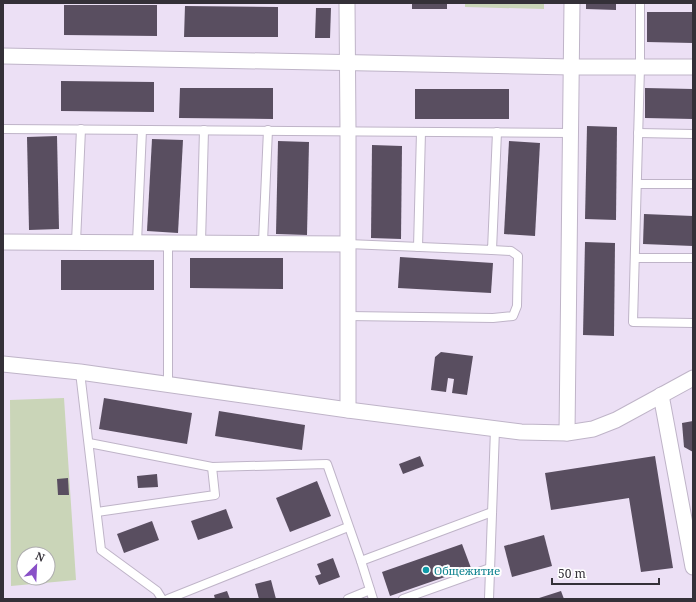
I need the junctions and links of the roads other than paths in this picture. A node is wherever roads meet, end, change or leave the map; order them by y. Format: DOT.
graph roads {
  1 [pos="347,3"];
  2 [pos="572,3"];
  3 [pos="640,3"];
  4 [pos="3,56"];
  5 [pos="347,63"];
  6 [pos="572,67"];
  7 [pos="640,67"];
  8 [pos="693,67"];
  9 [pos="3,129"];
  10 [pos="81,129"];
  11 [pos="142,130"];
  12 [pos="204,130"];
  13 [pos="268,130"];
  14 [pos="348,131"];
  15 [pos="421,132"];
  16 [pos="497,132"];
  17 [pos="571,133"];
  18 [pos="638,134"];
  19 [pos="693,134"];
  20 [pos="637,184"];
  21 [pos="693,184"];
  22 [pos="3,242"];
  23 [pos="76,242"];
  24 [pos="137,242"];
  25 [pos="168,242"];
  26 [pos="201,242"];
  27 [pos="263,242"];
  28 [pos="348,244"];
  29 [pos="418,247"];
  30 [pos="492,250"];
  31 [pos="635,258"];
  32 [pos="693,258"];
  33 [pos="348,316"];
  34 [pos="693,323"];
  35 [pos="3,364"];
  36 [pos="80,372"];
  37 [pos="693,378"];
  38 [pos="168,384"];
  39 [pos="661,395"];
  40 [pos="348,410"];
  41 [pos="495,429"];
  42 [pos="567,433"];
  43 [pos="89,443"];
  44 [pos="212,467"];
  45 [pos="97,512"];
  46 [pos="492,512"];
  47 [pos="348,527"];
  48 [pos="361,562"];
  49 [pos="693,567"];
  50 [pos="490,568"];
  51 [pos="370,590"];
  52 [pos="162,599"];
  53 [pos="168,599"];
  54 [pos="348,599"];
  55 [pos="373,599"];
  56 [pos="403,599"];
  57 [pos="489,599"];
  1 -- 5 [label="street"];
  2 -- 6 [label="street"];
  3 -- 7 [label="lane"];
  4 -- 5 [label="street"];
  5 -- 6 [label="street"];
  5 -- 14 [label="street"];
  6 -- 7 [label="street"];
  6 -- 17 [label="street"];
  7 -- 8 [label="street"];
  7 -- 18 [label="lane"];
  9 -- 10 [label="lane"];
  10 -- 11 [label="lane"];
  10 -- 23 [label="lane"];
  11 -- 12 [label="lane"];
  11 -- 24 [label="lane"];
  12 -- 13 [label="lane"];
  12 -- 26 [label="lane"];
  13 -- 14 [label="lane"];
  13 -- 27 [label="lane"];
  14 -- 15 [label="lane"];
  14 -- 28 [label="street"];
  15 -- 16 [label="lane"];
  15 -- 29 [label="lane"];
  16 -- 17 [label="lane"];
  16 -- 30 [label="lane"];
  17 -- 42 [label="street"];
  18 -- 19 [label="lane"];
  18 -- 20 [label="lane"];
  20 -- 21 [label="lane"];
  20 -- 31 [label="lane"];
  22 -- 23 [label="street"];
  23 -- 24 [label="street"];
  24 -- 25 [label="street"];
  25 -- 26 [label="street"];
  25 -- 38 [label="lane"];
  26 -- 27 [label="street"];
  27 -- 28 [label="street"];
  28 -- 29 [label="lane"];
  28 -- 33 [label="street"];
  29 -- 30 [label="lane"];
  30 -- 33 [label="lane"];
  31 -- 32 [label="lane"];
  31 -- 34 [label="lane"];
  33 -- 40 [label="street"];
  35 -- 36 [label="street"];
  36 -- 38 [label="street"];
  36 -- 43 [label="lane"];
  37 -- 39 [label="street"];
  38 -- 40 [label="street"];
  39 -- 42 [label="street"];
  39 -- 49 [label="street"];
  40 -- 41 [label="street"];
  41 -- 42 [label="street"];
  41 -- 46 [label="lane"];
  43 -- 44 [label="lane"];
  43 -- 45 [label="lane"];
  44 -- 45 [label="lane"];
  44 -- 47 [label="lane"];
  45 -- 52 [label="lane"];
  46 -- 48 [label="lane"];
  46 -- 50 [label="lane"];
  47 -- 48 [label="lane"];
  47 -- 53 [label="lane"];
  48 -- 51 [label="lane"];
  50 -- 56 [label="lane"];
  50 -- 57 [label="lane"];
  51 -- 54 [label="lane"];
  51 -- 55 [label="lane"];
}
